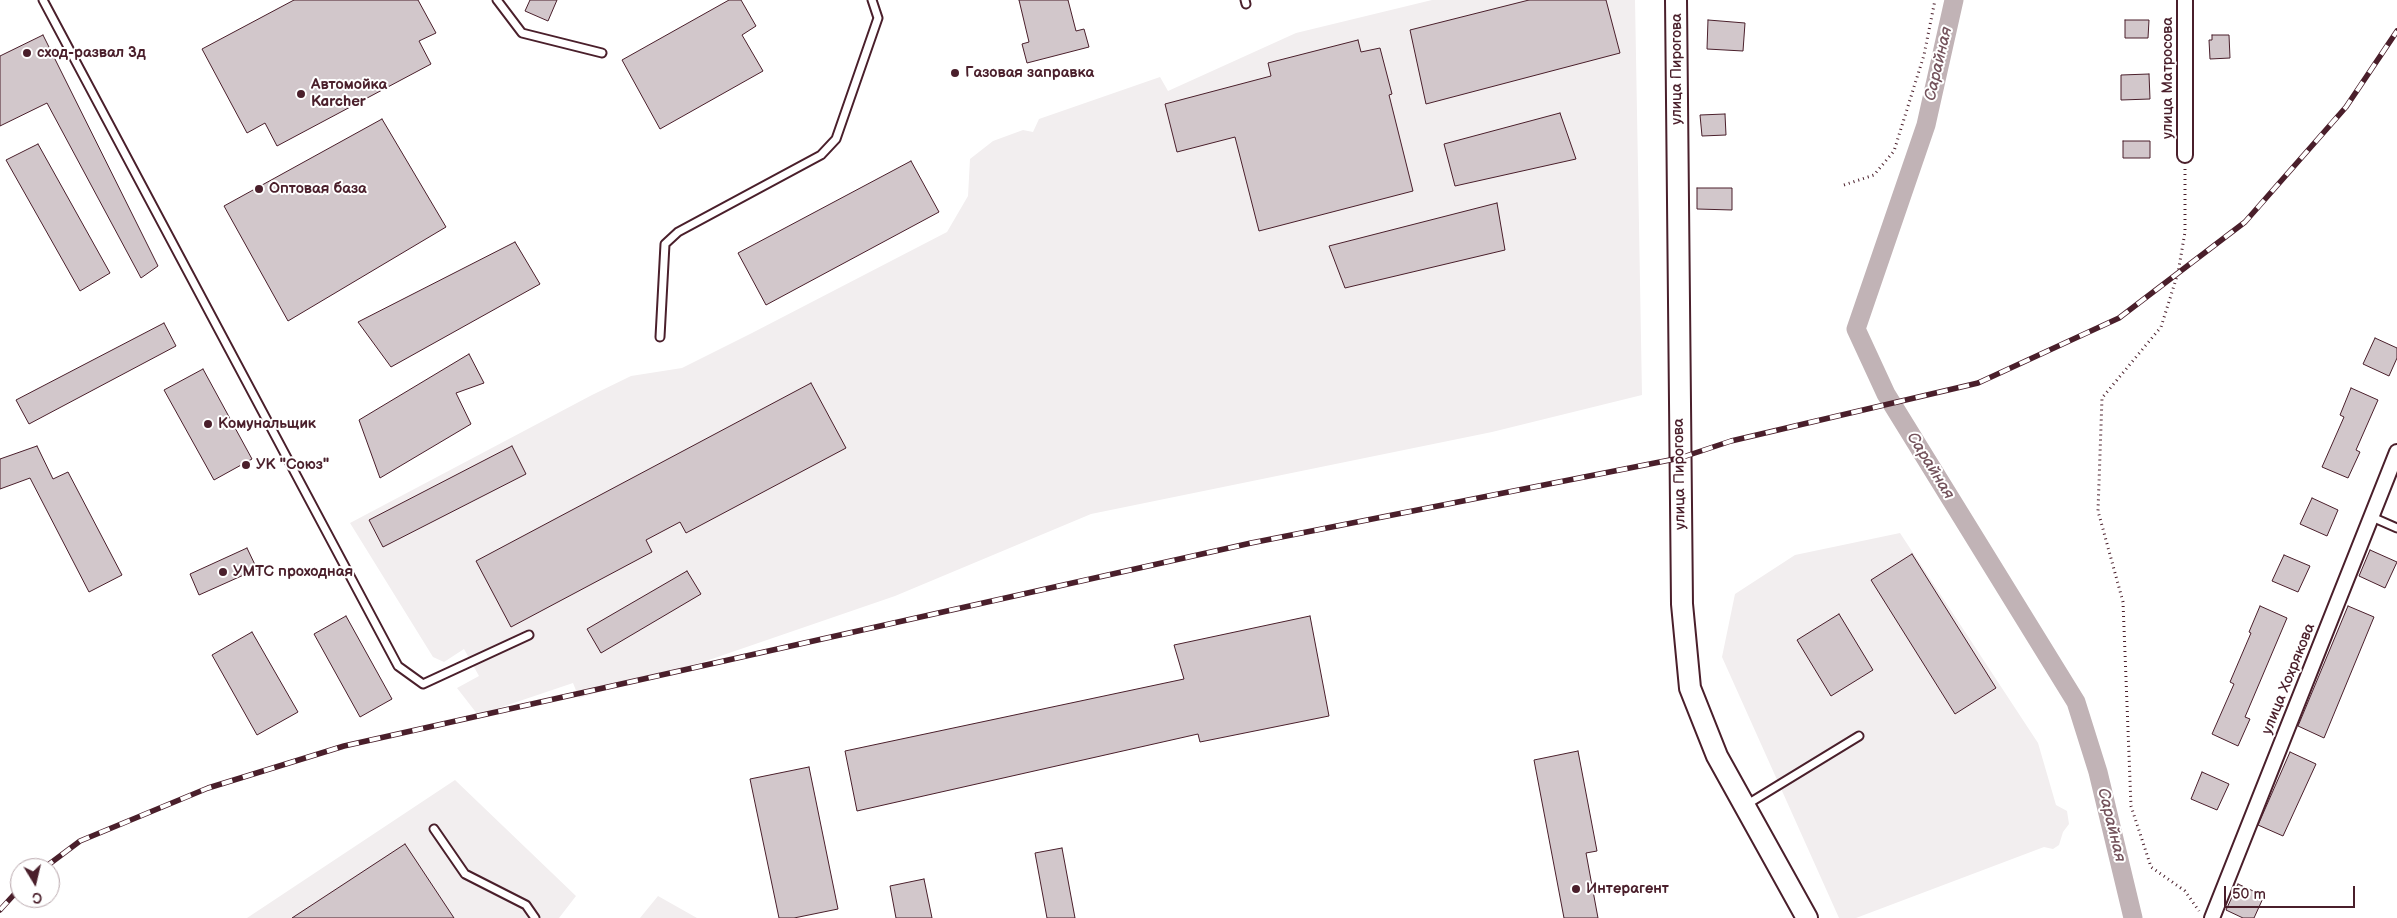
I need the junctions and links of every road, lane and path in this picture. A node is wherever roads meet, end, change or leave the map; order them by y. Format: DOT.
graph roads {
  1 [pos="43,0"];
  2 [pos="497,0"];
  3 [pos="872,0"];
  4 [pos="1676,0"];
  5 [pos="1935,0"];
  6 [pos="2185,0"];
  7 [pos="602,53"];
  8 [pos="2184,155"];
  9 [pos="1844,185"];
  10 [pos="660,337"];
  11 [pos="2397,452"];
  12 [pos="2372,517"];
  13 [pos="2397,528"];
  14 [pos="529,635"];
  15 [pos="1859,736"];
  16 [pos="1744,806"];
  17 [pos="434,829"];
  18 [pos="535,918"];
  19 [pos="1807,918"];
  20 [pos="2204,918"];
  21 [pos="2212,918"];
  1 -- 14 [label="lane"];
  2 -- 7 [label="lane"];
  3 -- 10 [label="lane"];
  4 -- 16 [label="main road, улица Пирогова"];
  5 -- 9 [label="path"];
  6 -- 8 [label="street, улица Матросова"];
  8 -- 20 [label="path"];
  11 -- 12 [label="street, улица Хохрякова"];
  12 -- 13 [label="lane"];
  12 -- 21 [label="street, улица Хохрякова"];
  15 -- 16 [label="lane"];
  16 -- 19 [label="main road, улица Пирогова"];
  17 -- 18 [label="lane"];
}
